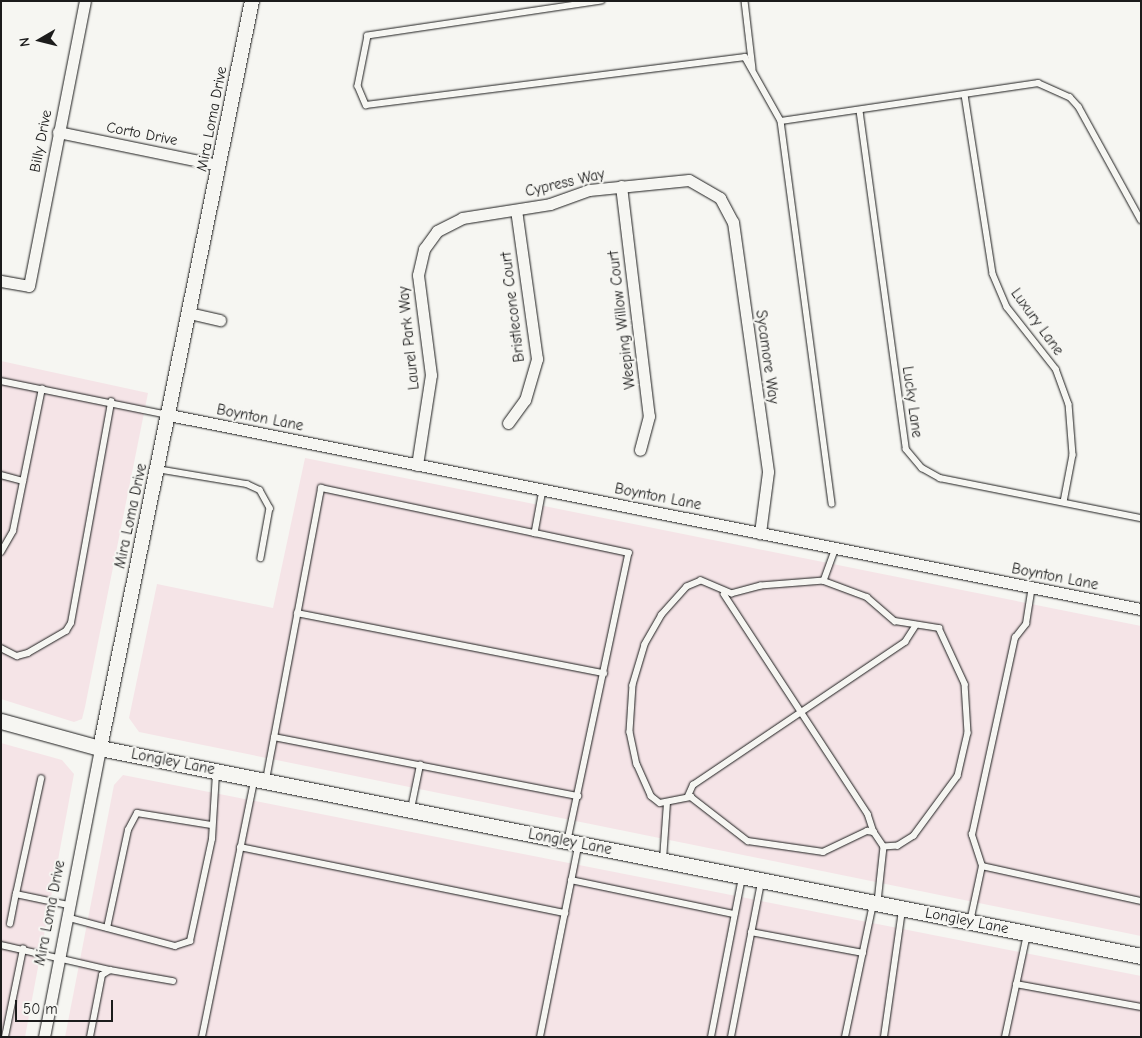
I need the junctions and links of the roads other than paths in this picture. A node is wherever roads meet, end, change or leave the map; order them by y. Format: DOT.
graph roads {
  1 [pos="85,1"];
  2 [pos="252,1"];
  3 [pos="602,1"];
  4 [pos="745,1"];
  5 [pos="753,71"];
  6 [pos="965,95"];
  7 [pos="860,111"];
  8 [pos="781,121"];
  9 [pos="58,132"];
  10 [pos="219,165"];
  11 [pos="621,186"];
  12 [pos="713,192"];
  13 [pos="516,210"];
  14 [pos="1141,220"];
  15 [pos="429,240"];
  16 [pos="1,281"];
  17 [pos="189,313"];
  18 [pos="220,320"];
  19 [pos="1,381"];
  20 [pos="42,389"];
  21 [pos="111,402"];
  22 [pos="169,415"];
  23 [pos="508,423"];
  24 [pos="640,450"];
  25 [pos="418,465"];
  26 [pos="157,469"];
  27 [pos="1,474"];
  28 [pos="23,481"];
  29 [pos="543,490"];
  30 [pos="1064,502"];
  31 [pos="832,504"];
  32 [pos="1141,518"];
  33 [pos="535,533"];
  34 [pos="760,533"];
  35 [pos="836,548"];
  36 [pos="1,552"];
  37 [pos="261,558"];
  38 [pos="824,581"];
  39 [pos="1032,588"];
  40 [pos="724,594"];
  41 [pos="1141,609"];
  42 [pos="297,613"];
  43 [pos="916,625"];
  44 [pos="1,648"];
  45 [pos="604,673"];
  46 [pos="801,714"];
  47 [pos="1,721"];
  48 [pos="274,737"];
  49 [pos="100,748"];
  50 [pos="420,765"];
  51 [pos="216,771"];
  52 [pos="41,779"];
  53 [pos="260,780"];
  54 [pos="578,796"];
  55 [pos="688,796"];
  56 [pos="667,803"];
  57 [pos="411,809"];
  58 [pos="211,825"];
  59 [pos="874,832"];
  60 [pos="573,842"];
  61 [pos="240,847"];
  62 [pos="884,847"];
  63 [pos="663,860"];
  64 [pos="982,866"];
  65 [pos="742,876"];
  66 [pos="572,880"];
  67 [pos="762,880"];
  68 [pos="16,894"];
  69 [pos="1141,901"];
  70 [pos="876,903"];
  71 [pos="68,905"];
  72 [pos="903,908"];
  73 [pos="565,913"];
  74 [pos="734,914"];
  75 [pos="66,917"];
  76 [pos="970,922"];
  77 [pos="10,924"];
  78 [pos="107,928"];
  79 [pos="751,932"];
  80 [pos="1027,933"];
  81 [pos="1,945"];
  82 [pos="23,950"];
  83 [pos="863,953"];
  84 [pos="1141,956"];
  85 [pos="58,957"];
  86 [pos="110,970"];
  87 [pos="174,981"];
  88 [pos="1016,984"];
  89 [pos="1141,1007"];
  90 [pos="4,1037"];
  91 [pos="44,1037"];
  92 [pos="90,1037"];
  93 [pos="202,1037"];
  94 [pos="540,1037"];
  95 [pos="711,1037"];
  96 [pos="731,1037"];
  97 [pos="845,1037"];
  98 [pos="884,1037"];
  99 [pos="1005,1037"];
  1 -- 9 [label="street, Billy Drive"];
  2 -- 10 [label="street, Mira Loma Drive"];
  3 -- 5 [label="lane"];
  4 -- 5 [label="lane"];
  5 -- 8 [label="lane"];
  6 -- 7 [label="lane"];
  6 -- 14 [label="lane"];
  6 -- 30 [label="lane, Luxury Lane"];
  7 -- 8 [label="lane"];
  7 -- 30 [label="lane, Lucky Lane"];
  8 -- 31 [label="lane"];
  9 -- 10 [label="street, Corto Drive"];
  9 -- 16 [label="street, Billy Drive"];
  10 -- 17 [label="street, Mira Loma Drive"];
  11 -- 12 [label="street, Cypress Way"];
  11 -- 13 [label="street, Cypress Way"];
  11 -- 24 [label="street, Weeping Willow Court"];
  12 -- 34 [label="street, Sycamore Way"];
  13 -- 15 [label="street, Cypress Way"];
  13 -- 23 [label="street, Bristlecone Court"];
  15 -- 25 [label="street, Laurel Park Way"];
  17 -- 18 [label="street"];
  17 -- 22 [label="street, Mira Loma Drive"];
  19 -- 20 [label="lane"];
  20 -- 21 [label="lane"];
  20 -- 28 [label="lane"];
  21 -- 22 [label="lane"];
  21 -- 44 [label="lane"];
  22 -- 25 [label="street, Boynton Lane"];
  22 -- 26 [label="street, Mira Loma Drive"];
  25 -- 29 [label="street, Boynton Lane"];
  26 -- 37 [label="lane"];
  26 -- 49 [label="street, Mira Loma Drive"];
  27 -- 28 [label="lane"];
  28 -- 36 [label="lane"];
  29 -- 33 [label="lane"];
  29 -- 34 [label="street, Boynton Lane"];
  30 -- 32 [label="lane, Lucky Lane"];
  33 -- 42 [label="lane"];
  33 -- 45 [label="lane"];
  34 -- 35 [label="street, Boynton Lane"];
  35 -- 38 [label="lane"];
  35 -- 39 [label="street, Boynton Lane"];
  38 -- 40 [label="lane"];
  38 -- 43 [label="lane"];
  39 -- 41 [label="street, Boynton Lane"];
  39 -- 64 [label="lane"];
  40 -- 46 [label="lane"];
  40 -- 56 [label="lane"];
  42 -- 45 [label="lane"];
  42 -- 48 [label="lane"];
  43 -- 46 [label="lane"];
  43 -- 62 [label="lane"];
  45 -- 54 [label="lane"];
  46 -- 55 [label="lane"];
  46 -- 59 [label="lane"];
  47 -- 49 [label="main road, Longley Lane"];
  48 -- 50 [label="lane"];
  48 -- 53 [label="lane"];
  49 -- 51 [label="main road, Longley Lane"];
  49 -- 71 [label="street, Mira Loma Drive"];
  50 -- 54 [label="lane"];
  50 -- 57 [label="lane"];
  51 -- 53 [label="main road, Longley Lane"];
  51 -- 58 [label="lane"];
  52 -- 68 [label="lane"];
  53 -- 57 [label="main road, Longley Lane"];
  53 -- 61 [label="lane"];
  54 -- 60 [label="lane"];
  55 -- 56 [label="lane"];
  55 -- 59 [label="lane"];
  56 -- 63 [label="lane"];
  57 -- 60 [label="main road, Longley Lane"];
  58 -- 78 [label="lane"];
  58 -- 78 [label="lane"];
  59 -- 62 [label="lane"];
  60 -- 63 [label="main road, Longley Lane"];
  60 -- 66 [label="lane"];
  61 -- 73 [label="lane"];
  61 -- 93 [label="lane"];
  62 -- 70 [label="lane"];
  63 -- 65 [label="main road, Longley Lane"];
  64 -- 69 [label="lane"];
  64 -- 76 [label="lane"];
  65 -- 67 [label="main road, Longley Lane"];
  65 -- 74 [label="lane"];
  66 -- 73 [label="lane"];
  66 -- 74 [label="lane"];
  67 -- 70 [label="main road, Longley Lane"];
  67 -- 79 [label="lane"];
  68 -- 71 [label="lane"];
  68 -- 77 [label="lane"];
  70 -- 72 [label="main road, Longley Lane"];
  70 -- 83 [label="lane"];
  71 -- 75 [label="street, Mira Loma Drive"];
  72 -- 76 [label="main road, Longley Lane"];
  72 -- 98 [label="lane"];
  73 -- 94 [label="lane"];
  74 -- 95 [label="lane"];
  75 -- 78 [label="lane"];
  75 -- 85 [label="street, Mira Loma Drive"];
  76 -- 80 [label="main road, Longley Lane"];
  79 -- 83 [label="lane"];
  79 -- 96 [label="lane"];
  80 -- 84 [label="main road, Longley Lane"];
  80 -- 88 [label="lane"];
  81 -- 82 [label="lane"];
  82 -- 85 [label="lane"];
  82 -- 90 [label="lane"];
  83 -- 97 [label="lane"];
  85 -- 86 [label="lane"];
  85 -- 91 [label="street, Mira Loma Drive"];
  86 -- 87 [label="lane"];
  86 -- 92 [label="lane"];
  88 -- 89 [label="lane"];
  88 -- 99 [label="lane"];
}
